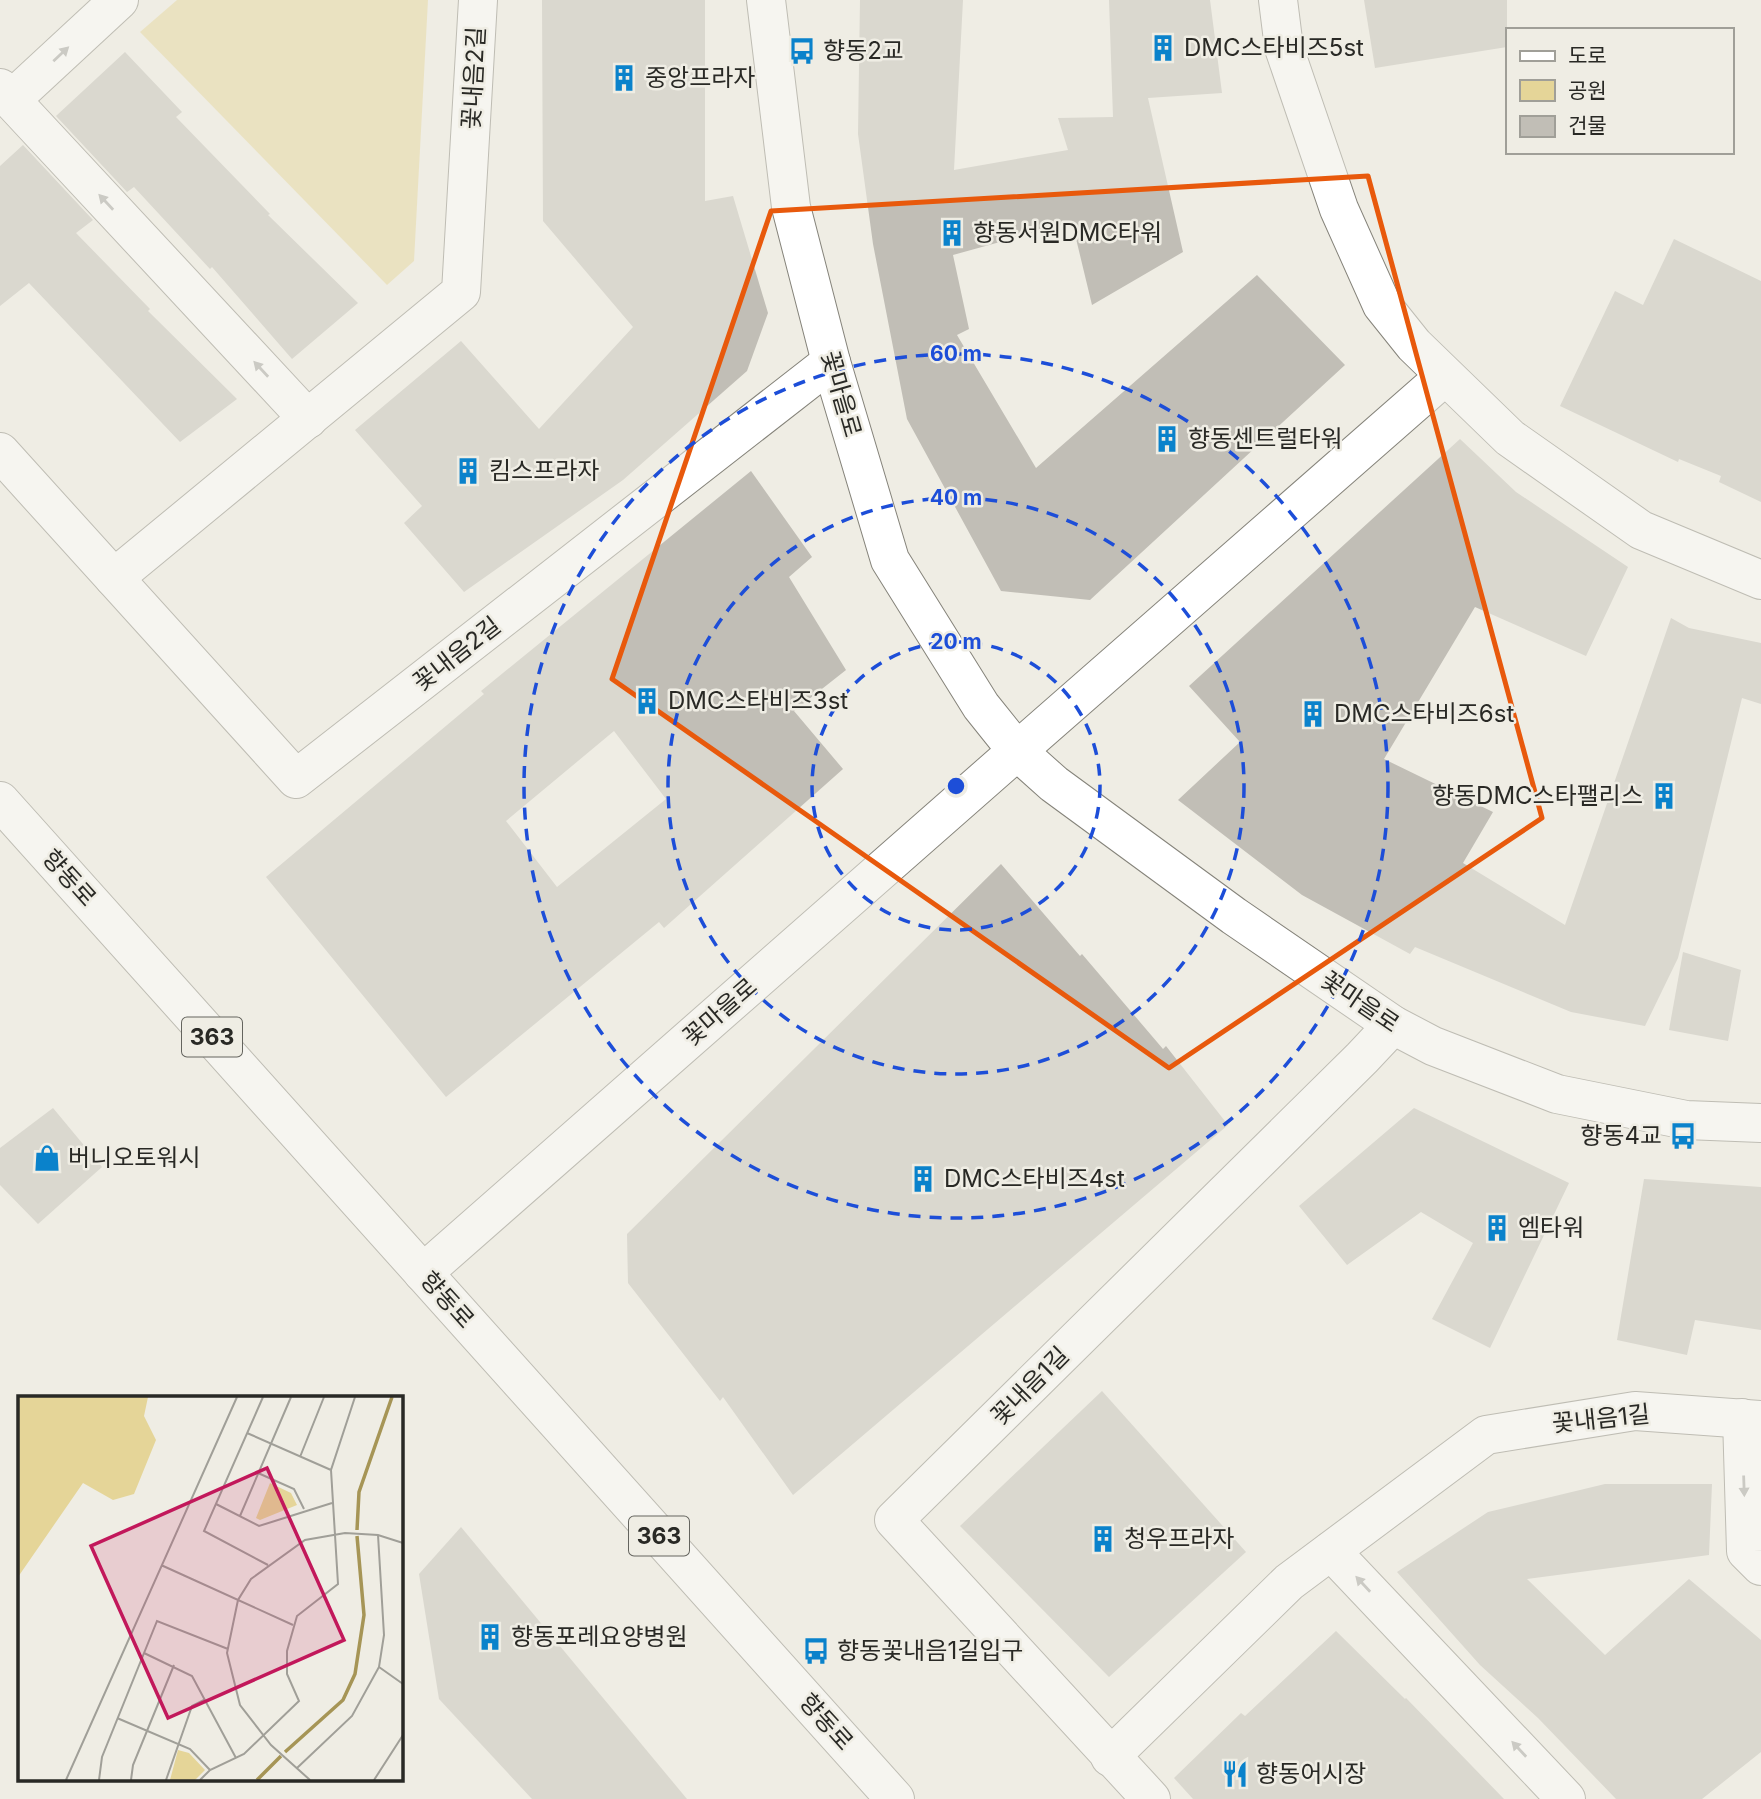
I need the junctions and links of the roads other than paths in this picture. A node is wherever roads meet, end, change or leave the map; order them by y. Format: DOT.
graph roads {
  1 [pos="119,0"];
  2 [pos="478,0"];
  3 [pos="766,0"];
  4 [pos="1278,0"];
  5 [pos="6,94"];
  6 [pos="831,362"];
  7 [pos="1444,377"];
  8 [pos="307,419"];
  9 [pos="0,452"];
  10 [pos="114,578"];
  11 [pos="1761,580"];
  12 [pos="1017,751"];
  13 [pos="0,801"];
  14 [pos="1393,1025"];
  15 [pos="1761,1123"];
  16 [pos="423,1273"];
  17 [pos="1751,1419"];
  18 [pos="1331,1551"];
  19 [pos="1761,1566"];
  20 [pos="1111,1757"];
  21 [pos="895,1799"];
  22 [pos="1151,1799"];
  23 [pos="1566,1799"];
  5 -- 1 [label="street, one-way"];
  2 -- 8 [label="street, 꽃내음2길"];
  3 -- 6 [label="street, 꽃마을로"];
  4 -- 7 [label="street"];
  8 -- 5 [label="street, one-way"];
  6 -- 10 [label="street, 꽃내음2길"];
  6 -- 12 [label="street, 꽃마을로"];
  7 -- 11 [label="street"];
  7 -- 12 [label="street, 꽃마을로"];
  8 -- 10 [label="street, 꽃내음2길"];
  9 -- 10 [label="street, 꽃내음2길"];
  12 -- 14 [label="street, 꽃마을로"];
  12 -- 16 [label="street, 꽃마을로"];
  13 -- 16 [label="street, 향동로 / 363"];
  14 -- 15 [label="street, 꽃마을로"];
  14 -- 20 [label="street, 꽃내음1길"];
  16 -- 21 [label="street, 향동로 / 363"];
  17 -- 18 [label="street, 꽃내음1길"];
  17 -- 19 [label="street, 꽃내음1길, one-way"];
  18 -- 20 [label="street, 꽃내음1길"];
  23 -- 18 [label="street, one-way"];
  20 -- 22 [label="street, 꽃내음1길"];
}
